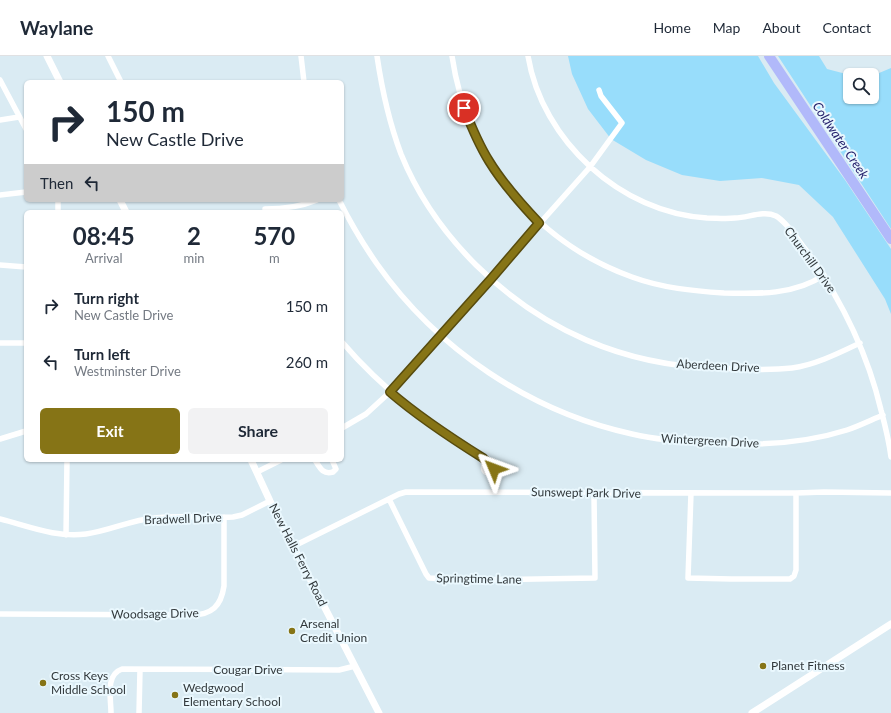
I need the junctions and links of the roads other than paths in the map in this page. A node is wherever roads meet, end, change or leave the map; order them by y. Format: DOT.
graph roads {
  1 [pos="47,56"];
  2 [pos="108,56"];
  3 [pos="301,56"];
  4 [pos="377,56"];
  5 [pos="452,56"];
  6 [pos="528,56"];
  7 [pos="0,80"];
  8 [pos="59,80"];
  9 [pos="120,80"];
  10 [pos="304,80"];
  11 [pos="598,90"];
  12 [pos="20,117"];
  13 [pos="0,120"];
  14 [pos="24,125"];
  15 [pos="590,167"];
  16 [pos="24,192"];
  17 [pos="0,195"];
  18 [pos="311,202"];
  19 [pos="340,202"];
  20 [pos="265,209"];
  21 [pos="539,223"];
  22 [pos="0,265"];
  23 [pos="24,267"];
  24 [pos="824,275"];
  25 [pos="491,279"];
  26 [pos="441,335"];
  27 [pos="0,343"];
  28 [pos="24,343"];
  29 [pos="860,343"];
  30 [pos="344,344"];
  31 [pos="390,392"];
  32 [pos="883,415"];
  33 [pos="344,427"];
  34 [pos="24,432"];
  35 [pos="0,439"];
  36 [pos="891,457"];
  37 [pos="67,462"];
  38 [pos="252,462"];
  39 [pos="277,462"];
  40 [pos="316,462"];
  41 [pos="333,462"];
  42 [pos="487,462"];
  43 [pos="257,472"];
  44 [pos="690,493"];
  45 [pos="796,493"];
  46 [pos="891,493"];
  47 [pos="594,494"];
  48 [pos="389,498"];
  49 [pos="270,501"];
  50 [pos="224,517"];
  51 [pos="0,519"];
  52 [pos="66,535"];
  53 [pos="294,546"];
  54 [pos="0,614"];
  55 [pos="891,624"];
  56 [pos="355,666"];
  57 [pos="140,670"];
  58 [pos="111,713"];
  59 [pos="139,713"];
  60 [pos="379,713"];
  61 [pos="752,713"];
  1 -- 8 [label="main road"];
  2 -- 9 [label="street"];
  3 -- 10 [label="street"];
  4 -- 25 [label="street, Aberdeen Drive"];
  5 -- 21 [label="street"];
  6 -- 15 [label="street, Churchill Drive"];
  7 -- 12 [label="street"];
  11 -- 15 [label="street"];
  12 -- 13 [label="street"];
  12 -- 14 [label="street"];
  15 -- 21 [label="street"];
  15 -- 24 [label="street, Churchill Drive"];
  16 -- 17 [label="street"];
  18 -- 20 [label="street"];
  19 -- 26 [label="street, Wintergreen Drive"];
  21 -- 24 [label="street"];
  21 -- 25 [label="street"];
  22 -- 23 [label="street"];
  24 -- 29 [label="street, Churchill Drive"];
  25 -- 26 [label="street"];
  25 -- 29 [label="street, Aberdeen Drive"];
  26 -- 31 [label="street"];
  26 -- 32 [label="street, Wintergreen Drive"];
  27 -- 28 [label="street"];
  29 -- 32 [label="street, Churchill Drive"];
  30 -- 31 [label="street"];
  31 -- 33 [label="street"];
  31 -- 42 [label="street"];
  32 -- 36 [label="street, Churchill Drive"];
  34 -- 35 [label="street"];
  37 -- 52 [label="street"];
  38 -- 43 [label="main road, New Halls Ferry Road"];
  39 -- 43 [label="street"];
  40 -- 41 [label="street"];
  43 -- 49 [label="main road, New Halls Ferry Road"];
  44 -- 45 [label="street, Sunswept Park Drive"];
  44 -- 45 [label="street"];
  44 -- 47 [label="street, Sunswept Park Drive"];
  45 -- 46 [label="street, Sunswept Park Drive"];
  47 -- 48 [label="street, Sunswept Park Drive"];
  47 -- 48 [label="street, Springtime Lane"];
  48 -- 53 [label="street, Sunswept Park Drive"];
  49 -- 50 [label="street, Bradwell Drive"];
  49 -- 53 [label="main road, New Halls Ferry Road"];
  50 -- 52 [label="street, Bradwell Drive"];
  50 -- 54 [label="street, Woodsage Drive"];
  51 -- 52 [label="street, Bradwell Drive"];
  53 -- 56 [label="main road, New Halls Ferry Road"];
  55 -- 61 [label="main road"];
  56 -- 57 [label="street, Cougar Drive"];
  56 -- 60 [label="main road, New Halls Ferry Road"];
  57 -- 58 [label="street, Cougar Drive"];
  57 -- 59 [label="street"];
}
